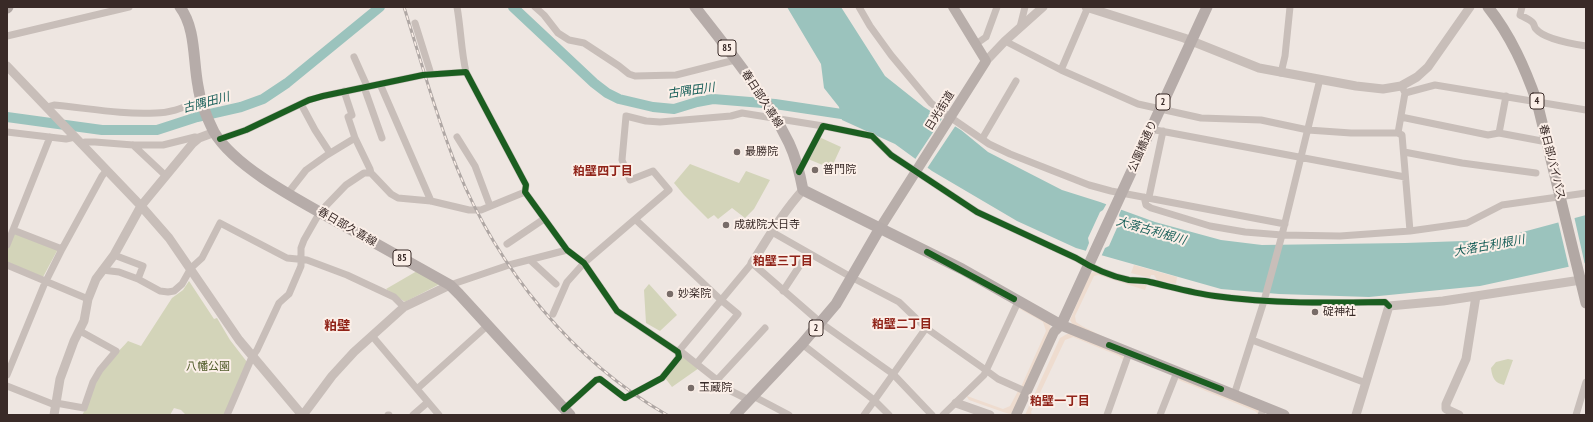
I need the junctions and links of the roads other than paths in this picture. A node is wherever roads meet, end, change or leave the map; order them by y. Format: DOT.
graph roads {
  1 [pos="129,7"];
  2 [pos="180,7"];
  3 [pos="457,7"];
  4 [pos="535,7"];
  5 [pos="695,7"];
  6 [pos="860,7"];
  7 [pos="953,7"];
  8 [pos="997,7"];
  9 [pos="1024,7"];
  10 [pos="1043,7"];
  11 [pos="1087,7"];
  12 [pos="1207,7"];
  13 [pos="1290,7"];
  14 [pos="1470,7"];
  15 [pos="1488,7"];
  16 [pos="1522,7"];
  17 [pos="415,23"];
  18 [pos="1020,26"];
  19 [pos="7,36"];
  20 [pos="1004,41"];
  21 [pos="1191,41"];
  22 [pos="976,44"];
  23 [pos="1586,46"];
  24 [pos="354,57"];
  25 [pos="735,60"];
  26 [pos="986,62"];
  27 [pos="7,66"];
  28 [pos="1062,70"];
  29 [pos="466,72"];
  30 [pos="1281,73"];
  31 [pos="431,74"];
  32 [pos="1320,79"];
  33 [pos="1016,81"];
  34 [pos="380,84"];
  35 [pos="365,87"];
  36 [pos="1403,89"];
  37 [pos="344,91"];
  38 [pos="1506,96"];
  39 [pos="201,101"];
  40 [pos="1537,102"];
  41 [pos="301,104"];
  42 [pos="1160,109"];
  43 [pos="49,110"];
  44 [pos="1586,110"];
  45 [pos="775,117"];
  46 [pos="1401,117"];
  47 [pos="950,118"];
  48 [pos="824,126"];
  49 [pos="1150,129"];
  50 [pos="1308,130"];
  51 [pos="7,132"];
  52 [pos="1163,132"];
  53 [pos="216,133"];
  54 [pos="1398,133"];
  55 [pos="1499,133"];
  56 [pos="50,137"];
  57 [pos="458,137"];
  58 [pos="199,138"];
  59 [pos="355,138"];
  60 [pos="382,138"];
  61 [pos="77,139"];
  62 [pos="982,139"];
  63 [pos="1546,142"];
  64 [pos="133,145"];
  65 [pos="1404,152"];
  66 [pos="330,153"];
  67 [pos="1301,158"];
  68 [pos="107,170"];
  69 [pos="799,172"];
  70 [pos="916,172"];
  71 [pos="371,173"];
  72 [pos="1536,173"];
  73 [pos="166,176"];
  74 [pos="1406,177"];
  75 [pos="803,190"];
  76 [pos="525,192"];
  77 [pos="288,193"];
  78 [pos="1586,193"];
  79 [pos="1120,195"];
  80 [pos="1147,197"];
  81 [pos="1561,200"];
  82 [pos="431,201"];
  83 [pos="141,206"];
  84 [pos="490,206"];
  85 [pos="320,212"];
  86 [pos="544,219"];
  87 [pos="636,220"];
  88 [pos="1285,224"];
  89 [pos="880,228"];
  90 [pos="13,230"];
  91 [pos="1410,231"];
  92 [pos="772,232"];
  93 [pos="1282,235"];
  94 [pos="507,244"];
  95 [pos="7,245"];
  96 [pos="62,249"];
  97 [pos="567,250"];
  98 [pos="808,253"];
  99 [pos="114,255"];
  100 [pos="302,258"];
  101 [pos="530,260"];
  102 [pos="584,263"];
  103 [pos="752,263"];
  104 [pos="1089,263"];
  105 [pos="7,265"];
  106 [pos="191,268"];
  107 [pos="102,270"];
  108 [pos="1582,276"];
  109 [pos="851,278"];
  110 [pos="138,280"];
  111 [pos="46,281"];
  112 [pos="556,284"];
  113 [pos="450,285"];
  114 [pos="783,291"];
  115 [pos="1476,296"];
  116 [pos="88,299"];
  117 [pos="721,300"];
  118 [pos="1264,301"];
  119 [pos="1018,302"];
  120 [pos="1586,303"];
  121 [pos="1389,306"];
  122 [pos="404,307"];
  123 [pos="553,314"];
  124 [pos="821,323"];
  125 [pos="488,325"];
  126 [pos="1061,325"];
  127 [pos="765,328"];
  128 [pos="926,328"];
  129 [pos="80,331"];
  130 [pos="373,337"];
  131 [pos="1252,340"];
  132 [pos="802,344"];
  133 [pos="679,351"];
  134 [pos="1129,353"];
  135 [pos="252,357"];
  136 [pos="697,363"];
  137 [pos="987,370"];
  138 [pos="1177,372"];
  139 [pos="893,374"];
  140 [pos="7,375"];
  141 [pos="717,380"];
  142 [pos="1586,382"];
  143 [pos="1366,383"];
  144 [pos="7,386"];
  145 [pos="417,389"];
  146 [pos="1027,392"];
  147 [pos="1234,395"];
  148 [pos="751,398"];
  149 [pos="874,400"];
  150 [pos="428,402"];
  151 [pos="956,403"];
  152 [pos="55,408"];
  153 [pos="1262,411"];
  154 [pos="567,412"];
  155 [pos="970,412"];
  156 [pos="227,415"];
  157 [pos="302,415"];
  158 [pos="413,415"];
  159 [pos="439,415"];
  160 [pos="734,415"];
  161 [pos="789,415"];
  162 [pos="864,415"];
  163 [pos="889,415"];
  164 [pos="932,415"];
  165 [pos="942,415"];
  166 [pos="990,415"];
  167 [pos="1016,415"];
  168 [pos="1023,415"];
  169 [pos="1107,415"];
  170 [pos="1160,415"];
  171 [pos="1284,415"];
  172 [pos="1356,415"];
  173 [pos="1459,415"];
  174 [pos="1576,415"];
  1 -- 19 [label="street"];
  2 -- 39 [label="main road, 春日部久喜線 / 85"];
  3 -- 29 [label="street"];
  4 -- 25 [label="street"];
  5 -- 25 [label="main road, 春日部久喜線 / 85"];
  6 -- 47 [label="street"];
  7 -- 22 [label="main road"];
  8 -- 22 [label="street"];
  9 -- 18 [label="street"];
  10 -- 18 [label="street"];
  11 -- 21 [label="street"];
  11 -- 28 [label="street"];
  12 -- 21 [label="main road, 公園橋通り / 2"];
  13 -- 30 [label="street"];
  14 -- 36 [label="street"];
  15 -- 40 [label="highway, 春日部バイパス / 4"];
  16 -- 23 [label="street"];
  17 -- 31 [label="street"];
  18 -- 20 [label="street"];
  20 -- 26 [label="street"];
  20 -- 28 [label="street"];
  21 -- 30 [label="street"];
  21 -- 42 [label="main road, 公園橋通り / 2"];
  22 -- 26 [label="main road"];
  24 -- 35 [label="street"];
  25 -- 45 [label="main road, 春日部久喜線 / 85"];
  26 -- 47 [label="main road, 日光街道"];
  27 -- 43 [label="street"];
  28 -- 42 [label="street"];
  29 -- 31 [label="street"];
  29 -- 76 [label="street"];
  30 -- 32 [label="street"];
  31 -- 34 [label="street"];
  32 -- 36 [label="street"];
  32 -- 50 [label="street"];
  33 -- 62 [label="street"];
  34 -- 35 [label="street"];
  34 -- 82 [label="street"];
  35 -- 37 [label="street"];
  35 -- 60 [label="street"];
  36 -- 38 [label="street"];
  36 -- 46 [label="street"];
  37 -- 41 [label="street"];
  37 -- 59 [label="street"];
  38 -- 40 [label="street"];
  38 -- 55 [label="street"];
  39 -- 43 [label="street"];
  39 -- 53 [label="main road, 春日部久喜線 / 85"];
  40 -- 44 [label="street"];
  40 -- 63 [label="highway, 春日部バイパス / 4"];
  41 -- 53 [label="street"];
  41 -- 66 [label="street"];
  42 -- 49 [label="main road, 公園橋通り / 2"];
  42 -- 50 [label="street"];
  43 -- 61 [label="street"];
  45 -- 48 [label="street"];
  45 -- 69 [label="main road, 春日部久喜線 / 85"];
  45 -- 87 [label="street"];
  46 -- 54 [label="street"];
  46 -- 55 [label="street"];
  47 -- 62 [label="street"];
  47 -- 70 [label="main road, 日光街道"];
  48 -- 69 [label="street"];
  48 -- 70 [label="street"];
  49 -- 52 [label="street"];
  49 -- 79 [label="main road, 公園橋通り / 2"];
  50 -- 54 [label="street"];
  50 -- 67 [label="street"];
  51 -- 56 [label="street"];
  52 -- 67 [label="street"];
  52 -- 80 [label="street"];
  53 -- 58 [label="street"];
  53 -- 77 [label="main road, 春日部久喜線 / 85"];
  54 -- 65 [label="street"];
  55 -- 63 [label="street"];
  56 -- 61 [label="street"];
  56 -- 90 [label="street"];
  57 -- 84 [label="street"];
  58 -- 64 [label="street"];
  58 -- 73 [label="street"];
  59 -- 66 [label="street"];
  59 -- 71 [label="street"];
  61 -- 64 [label="street"];
  61 -- 68 [label="street"];
  62 -- 79 [label="street"];
  63 -- 81 [label="highway, 春日部バイパス / 4"];
  64 -- 73 [label="street"];
  65 -- 72 [label="street"];
  65 -- 74 [label="street"];
  66 -- 77 [label="street"];
  67 -- 74 [label="street"];
  67 -- 88 [label="street"];
  68 -- 83 [label="street"];
  68 -- 96 [label="street"];
  69 -- 75 [label="main road, 春日部久喜線 / 85"];
  70 -- 89 [label="main road, 日光街道"];
  70 -- 104 [label="street"];
  71 -- 82 [label="street"];
  71 -- 85 [label="street"];
  73 -- 83 [label="street"];
  74 -- 91 [label="street"];
  75 -- 89 [label="main road"];
  75 -- 92 [label="street"];
  76 -- 84 [label="street"];
  76 -- 86 [label="street"];
  77 -- 85 [label="main road, 春日部久喜線 / 85"];
  78 -- 81 [label="street"];
  79 -- 80 [label="street"];
  79 -- 104 [label="main road, 2"];
  80 -- 88 [label="street"];
  80 -- 93 [label="street"];
  81 -- 91 [label="street"];
  81 -- 108 [label="highway, 春日部バイパス / 4"];
  82 -- 84 [label="street"];
  83 -- 99 [label="street"];
  83 -- 106 [label="street"];
  85 -- 100 [label="street"];
  85 -- 113 [label="main road, 春日部久喜線 / 85"];
  86 -- 94 [label="street"];
  86 -- 97 [label="street"];
  87 -- 102 [label="street"];
  87 -- 117 [label="street"];
  88 -- 93 [label="street"];
  89 -- 109 [label="main road, 2"];
  89 -- 119 [label="main road"];
  90 -- 95 [label="street"];
  90 -- 96 [label="street"];
  91 -- 93 [label="street"];
  92 -- 98 [label="street"];
  92 -- 103 [label="street"];
  93 -- 118 [label="street"];
  96 -- 111 [label="street"];
  97 -- 101 [label="street"];
  97 -- 102 [label="street"];
  98 -- 109 [label="street"];
  98 -- 114 [label="street"];
  99 -- 107 [label="street"];
  99 -- 110 [label="street"];
  100 -- 106 [label="street"];
  100 -- 122 [label="street"];
  100 -- 135 [label="street"];
  101 -- 112 [label="street"];
  101 -- 113 [label="street"];
  102 -- 123 [label="street"];
  102 -- 133 [label="street"];
  103 -- 114 [label="street"];
  103 -- 117 [label="street"];
  104 -- 118 [label="street"];
  104 -- 126 [label="main road, 2"];
  105 -- 111 [label="street"];
  106 -- 110 [label="street"];
  106 -- 135 [label="street"];
  107 -- 110 [label="street"];
  107 -- 116 [label="street"];
  108 -- 115 [label="street"];
  108 -- 120 [label="highway, 春日部バイパス / 4"];
  109 -- 124 [label="main road, 2"];
  109 -- 128 [label="street"];
  111 -- 116 [label="street"];
  111 -- 140 [label="street"];
  113 -- 122 [label="street"];
  113 -- 125 [label="main road, 春日部久喜線 / 85"];
  114 -- 124 [label="street"];
  115 -- 121 [label="street"];
  115 -- 173 [label="street"];
  116 -- 129 [label="street"];
  117 -- 133 [label="street"];
  117 -- 136 [label="street"];
  118 -- 121 [label="street"];
  118 -- 131 [label="street"];
  119 -- 126 [label="main road"];
  119 -- 137 [label="street"];
  121 -- 143 [label="street"];
  122 -- 130 [label="street"];
  124 -- 132 [label="main road, 2"];
  124 -- 139 [label="street"];
  125 -- 145 [label="street"];
  125 -- 154 [label="main road, 春日部久喜線 / 85"];
  126 -- 134 [label="main road"];
  126 -- 146 [label="main road"];
  126 -- 168 [label="main road"];
  127 -- 141 [label="street"];
  128 -- 137 [label="street"];
  128 -- 139 [label="street"];
  129 -- 152 [label="street"];
  129 -- 152 [label="street"];
  130 -- 145 [label="street"];
  130 -- 157 [label="street"];
  131 -- 143 [label="street"];
  131 -- 147 [label="street"];
  132 -- 148 [label="main road, 2"];
  132 -- 149 [label="street"];
  133 -- 136 [label="street"];
  133 -- 154 [label="street"];
  134 -- 138 [label="main road"];
  134 -- 169 [label="street"];
  135 -- 156 [label="street"];
  135 -- 157 [label="street"];
  136 -- 141 [label="street"];
  137 -- 146 [label="street"];
  137 -- 151 [label="street"];
  138 -- 147 [label="main road"];
  138 -- 170 [label="street"];
  139 -- 149 [label="street"];
  139 -- 164 [label="street"];
  141 -- 148 [label="street"];
  142 -- 174 [label="street"];
  143 -- 172 [label="street"];
  144 -- 152 [label="street"];
  145 -- 150 [label="street"];
  146 -- 167 [label="main road"];
  147 -- 153 [label="main road"];
  148 -- 160 [label="main road, 2"];
  148 -- 161 [label="street"];
  149 -- 162 [label="street"];
  149 -- 163 [label="street"];
  150 -- 158 [label="street"];
  150 -- 159 [label="street"];
  151 -- 155 [label="street"];
  151 -- 165 [label="street"];
  153 -- 171 [label="main road"];
  155 -- 166 [label="street"];
}
